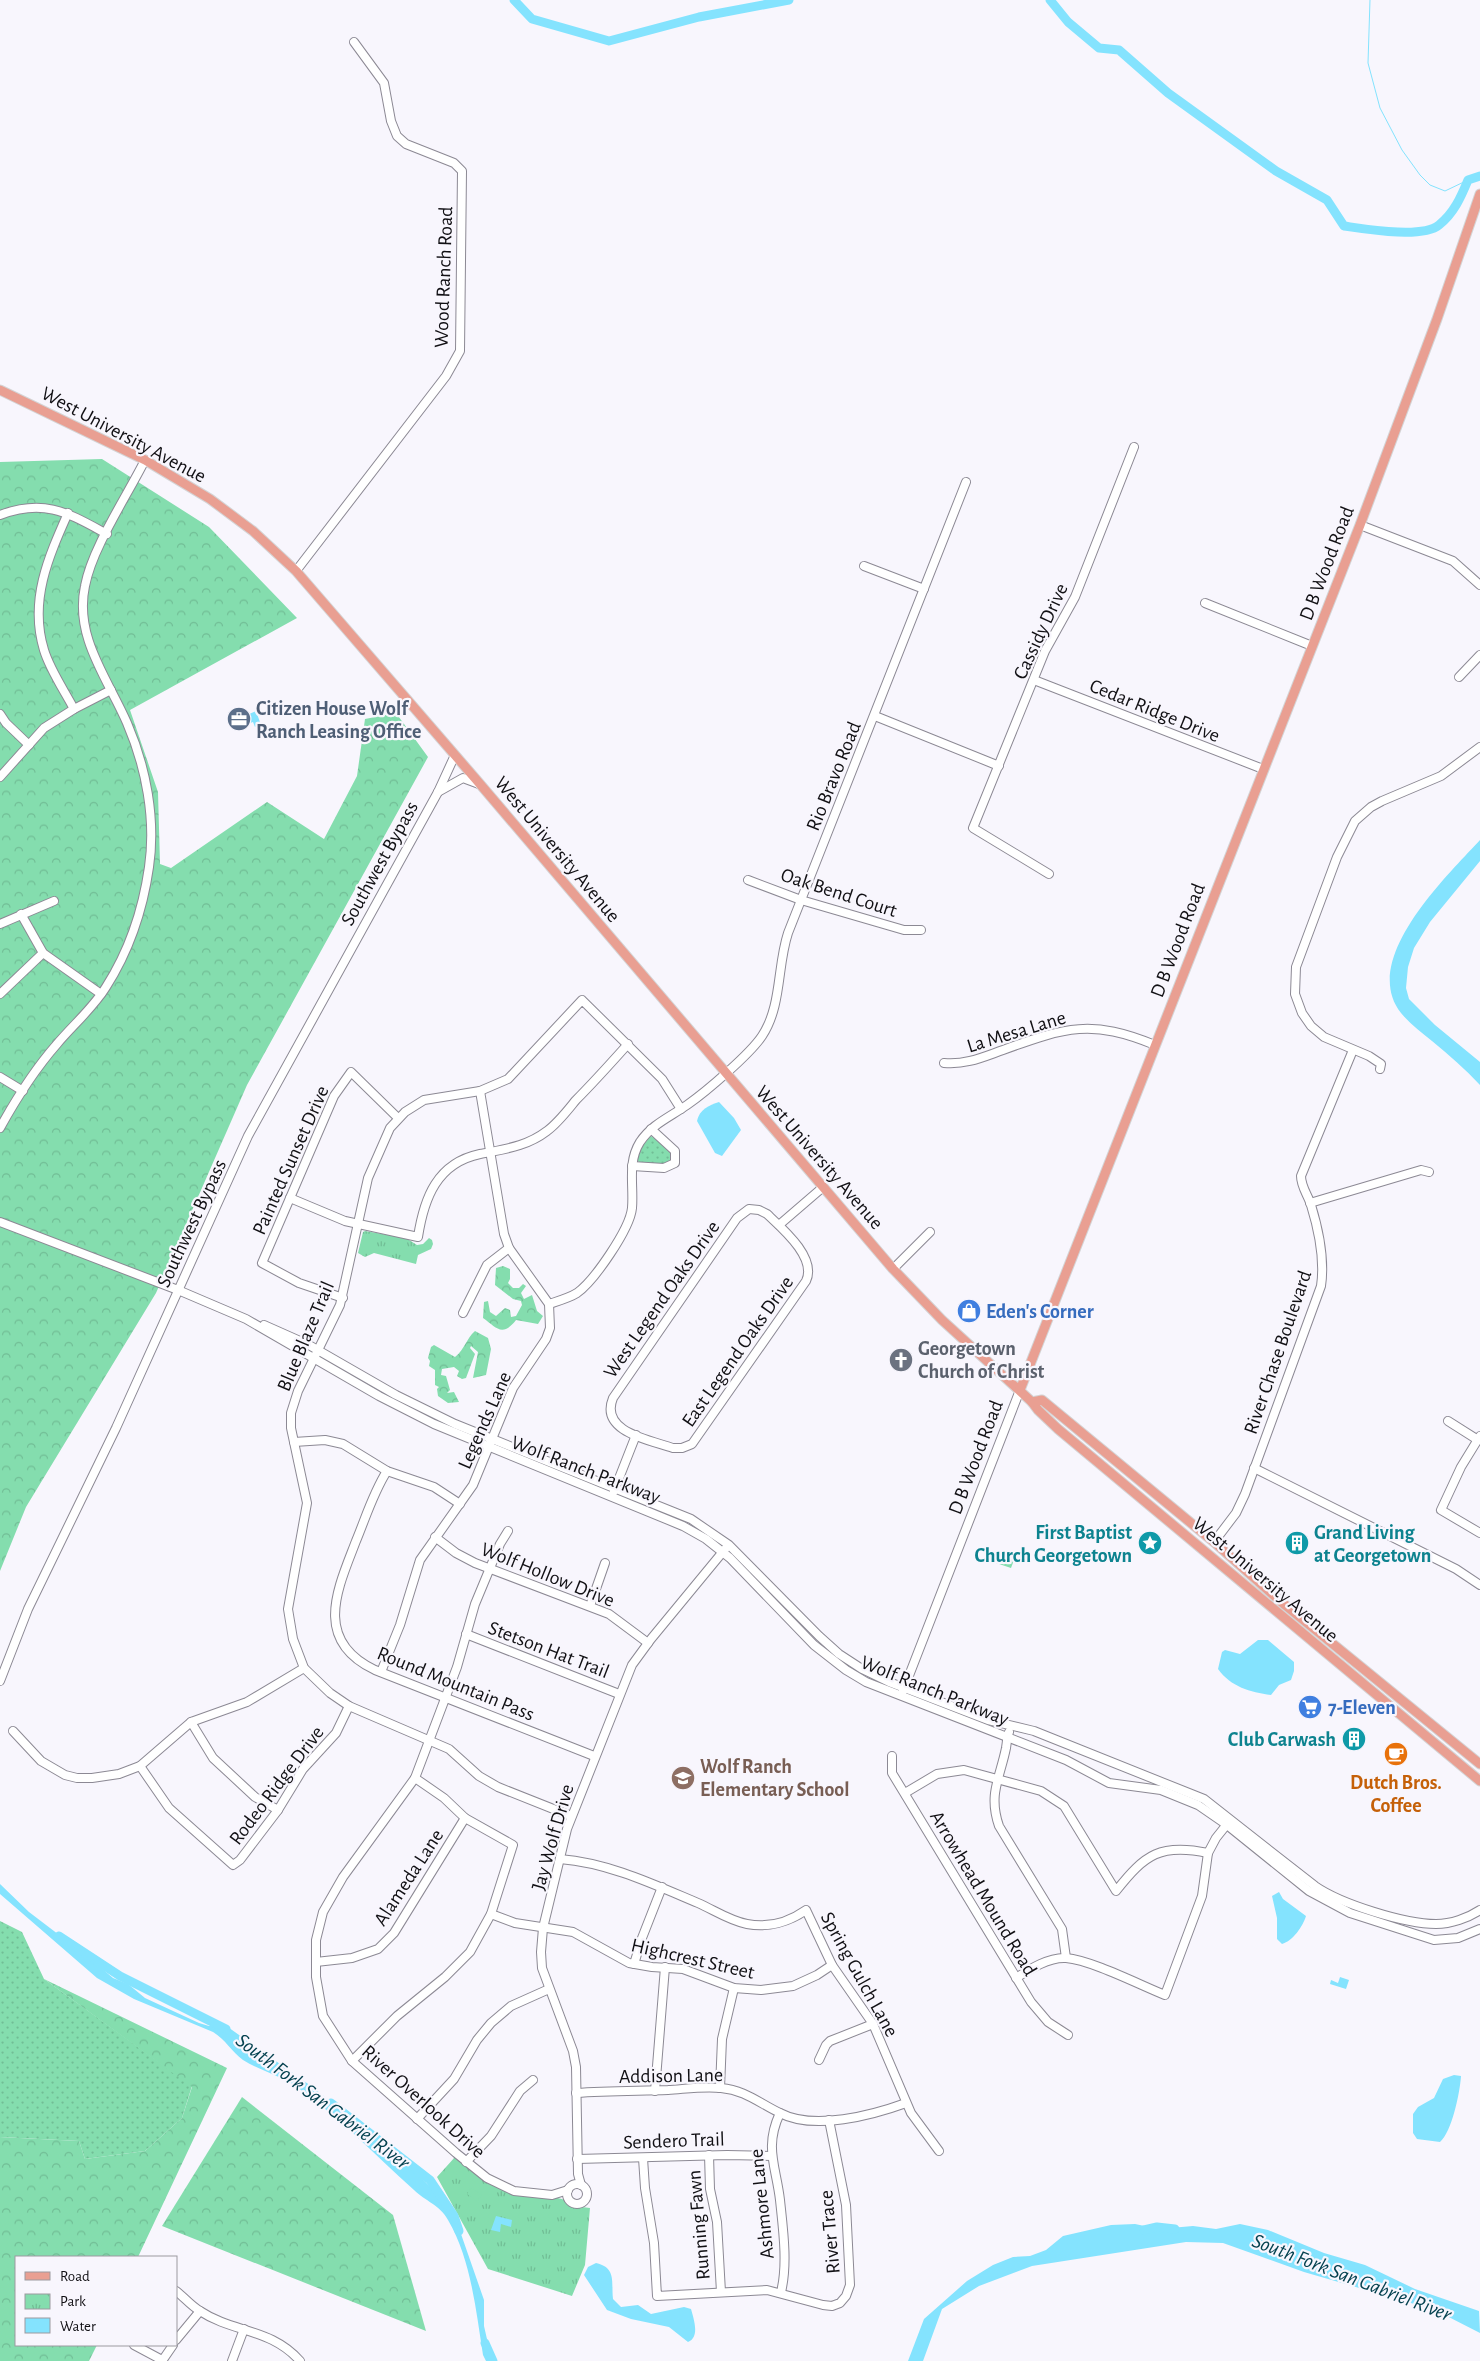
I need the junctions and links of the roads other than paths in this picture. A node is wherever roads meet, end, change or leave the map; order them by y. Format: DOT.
graph roads {
  1 [pos="354,42"];
  2 [pos="1480,194"];
  3 [pos="0,390"];
  4 [pos="1134,447"];
  5 [pos="145,460"];
  6 [pos="966,482"];
  7 [pos="68,514"];
  8 [pos="0,515"];
  9 [pos="1360,525"];
  10 [pos="107,534"];
  11 [pos="864,566"];
  12 [pos="296,571"];
  13 [pos="1480,585"];
  14 [pos="924,589"];
  15 [pos="1205,603"];
  16 [pos="1312,646"];
  17 [pos="1480,656"];
  18 [pos="1459,677"];
  19 [pos="1034,680"];
  20 [pos="111,690"];
  21 [pos="74,709"];
  22 [pos="0,714"];
  23 [pos="875,716"];
  24 [pos="29,745"];
  25 [pos="1480,747"];
  26 [pos="455,755"];
  27 [pos="999,766"];
  28 [pos="1264,769"];
  29 [pos="0,777"];
  30 [pos="480,784"];
  31 [pos="438,792"];
  32 [pos="1049,874"];
  33 [pos="748,880"];
  34 [pos="801,900"];
  35 [pos="54,901"];
  36 [pos="21,914"];
  37 [pos="0,924"];
  38 [pos="921,930"];
  39 [pos="43,953"];
  40 [pos="0,994"];
  41 [pos="100,994"];
  42 [pos="628,1044"];
  43 [pos="1155,1045"];
  44 [pos="1352,1050"];
  45 [pos="944,1063"];
  46 [pos="1380,1069"];
  47 [pos="724,1073"];
  48 [pos="0,1077"];
  49 [pos="23,1091"];
  50 [pos="480,1091"];
  51 [pos="681,1109"];
  52 [pos="398,1118"];
  53 [pos="0,1128"];
  54 [pos="650,1129"];
  55 [pos="490,1153"];
  56 [pos="632,1166"];
  57 [pos="1429,1172"];
  58 [pos="822,1188"];
  59 [pos="290,1198"];
  60 [pos="1310,1203"];
  61 [pos="0,1222"];
  62 [pos="359,1224"];
  63 [pos="779,1225"];
  64 [pos="930,1232"];
  65 [pos="510,1248"];
  66 [pos="893,1269"];
  67 [pos="178,1290"];
  68 [pos="343,1298"];
  69 [pos="549,1304"];
  70 [pos="463,1313"];
  71 [pos="246,1320"];
  72 [pos="318,1351"];
  73 [pos="314,1358"];
  74 [pos="1020,1390"];
  75 [pos="1032,1402"];
  76 [pos="1448,1422"];
  77 [pos="636,1435"];
  78 [pos="1479,1438"];
  79 [pos="492,1440"];
  80 [pos="294,1442"];
  81 [pos="489,1448"];
  82 [pos="1254,1468"];
  83 [pos="387,1471"];
  84 [pos="616,1488"];
  85 [pos="612,1496"];
  86 [pos="460,1504"];
  87 [pos="1176,1528"];
  88 [pos="508,1531"];
  89 [pos="1480,1534"];
  90 [pos="435,1537"];
  91 [pos="1214,1542"];
  92 [pos="729,1545"];
  93 [pos="723,1552"];
  94 [pos="605,1563"];
  95 [pos="490,1569"];
  96 [pos="1232,1574"];
  97 [pos="1480,1585"];
  98 [pos="1267,1589"];
  99 [pos="590,1606"];
  100 [pos="466,1634"];
  101 [pos="648,1643"];
  102 [pos="304,1668"];
  103 [pos="381,1672"];
  104 [pos="0,1681"];
  105 [pos="904,1688"];
  106 [pos="620,1694"];
  107 [pos="901,1696"];
  108 [pos="445,1698"];
  109 [pos="350,1706"];
  110 [pos="191,1722"];
  111 [pos="1011,1726"];
  112 [pos="14,1731"];
  113 [pos="1007,1736"];
  114 [pos="428,1739"];
  115 [pos="594,1756"];
  116 [pos="892,1756"];
  117 [pos="1480,1764"];
  118 [pos="140,1766"];
  119 [pos="415,1778"];
  120 [pos="996,1779"];
  121 [pos="1480,1781"];
  122 [pos="904,1793"];
  123 [pos="278,1810"];
  124 [pos="571,1816"];
  125 [pos="465,1818"];
  126 [pos="1229,1822"];
  127 [pos="1208,1853"];
  128 [pos="560,1858"];
  129 [pos="662,1888"];
  130 [pos="1367,1908"];
  131 [pos="1480,1910"];
  132 [pos="491,1914"];
  133 [pos="1364,1919"];
  134 [pos="543,1928"];
  135 [pos="1480,1929"];
  136 [pos="1066,1958"];
  137 [pos="316,1962"];
  138 [pos="634,1964"];
  139 [pos="832,1965"];
  140 [pos="665,1967"];
  141 [pos="1016,1978"];
  142 [pos="734,1988"];
  143 [pos="549,1989"];
  144 [pos="873,2024"];
  145 [pos="1068,2035"];
  146 [pos="819,2060"];
  147 [pos="352,2061"];
  148 [pos="533,2080"];
  149 [pos="720,2088"];
  150 [pos="655,2091"];
  151 [pos="576,2093"];
  152 [pos="906,2103"];
  153 [pos="780,2113"];
  154 [pos="417,2119"];
  155 [pos="829,2120"];
  156 [pos="939,2151"];
  157 [pos="709,2155"];
  158 [pos="771,2156"];
  159 [pos="643,2158"];
  160 [pos="578,2159"];
  161 [pos="466,2162"];
  162 [pos="574,2187"];
  163 [pos="558,2194"];
  164 [pos="569,2199"];
  165 [pos="721,2292"];
  166 [pos="781,2292"];
  167 [pos="178,2293"];
  168 [pos="200,2311"];
  169 [pos="244,2329"];
  170 [pos="178,2338"];
  171 [pos="136,2346"];
  172 [pos="172,2346"];
  173 [pos="162,2361"];
  174 [pos="232,2361"];
  175 [pos="300,2361"];
  1 -- 12 [label="street, Wood Ranch Road"];
  2 -- 9 [label="main road, D B Wood Road"];
  3 -- 5 [label="main road, West University Avenue"];
  4 -- 19 [label="street, Cassidy Drive"];
  5 -- 10 [label="street"];
  5 -- 12 [label="main road, West University Avenue"];
  6 -- 14 [label="street, Rio Bravo Road"];
  7 -- 8 [label="street"];
  7 -- 10 [label="street"];
  7 -- 21 [label="street"];
  9 -- 13 [label="street"];
  9 -- 16 [label="main road, D B Wood Road"];
  10 -- 20 [label="street"];
  11 -- 14 [label="street"];
  12 -- 26 [label="main road, West University Avenue"];
  14 -- 23 [label="street, Rio Bravo Road"];
  15 -- 16 [label="street"];
  16 -- 28 [label="main road, D B Wood Road"];
  17 -- 18 [label="street"];
  19 -- 27 [label="street, Cassidy Drive"];
  19 -- 28 [label="street, Cedar Ridge Drive"];
  20 -- 21 [label="street"];
  20 -- 41 [label="street"];
  21 -- 24 [label="street"];
  22 -- 24 [label="street"];
  23 -- 27 [label="street"];
  23 -- 34 [label="street, Rio Bravo Road"];
  24 -- 29 [label="street"];
  25 -- 44 [label="street"];
  26 -- 30 [label="main road, West University Avenue"];
  26 -- 31 [label="street, Southwest Bypass"];
  27 -- 32 [label="street, Cassidy Drive"];
  28 -- 43 [label="main road, D B Wood Road"];
  30 -- 31 [label="street, Southwest Bypass"];
  30 -- 47 [label="main road, West University Avenue"];
  31 -- 67 [label="street, Southwest Bypass"];
  33 -- 34 [label="street, Oak Bend Court"];
  34 -- 38 [label="street, Oak Bend Court"];
  34 -- 47 [label="street, Rio Bravo Road"];
  35 -- 36 [label="street"];
  36 -- 37 [label="street"];
  36 -- 39 [label="street"];
  39 -- 40 [label="street"];
  39 -- 41 [label="street"];
  41 -- 49 [label="street"];
  42 -- 50 [label="street, Blue Blaze Trail"];
  42 -- 51 [label="street"];
  42 -- 55 [label="street"];
  43 -- 45 [label="street, La Mesa Lane"];
  43 -- 74 [label="main road, D B Wood Road"];
  44 -- 46 [label="street"];
  44 -- 60 [label="street, River Chase Boulevard"];
  47 -- 51 [label="street, Rio Bravo Road"];
  47 -- 58 [label="main road, West University Avenue"];
  48 -- 49 [label="street"];
  49 -- 53 [label="street"];
  50 -- 52 [label="street, Blue Blaze Trail"];
  50 -- 55 [label="street"];
  51 -- 54 [label="street, Rio Bravo Road"];
  52 -- 59 [label="street, Painted Sunset Drive"];
  52 -- 62 [label="street, Blue Blaze Trail"];
  54 -- 56 [label="street"];
  54 -- 56 [label="street"];
  55 -- 62 [label="street"];
  55 -- 65 [label="street"];
  56 -- 69 [label="street"];
  57 -- 60 [label="street"];
  58 -- 63 [label="street"];
  58 -- 66 [label="main road, West University Avenue"];
  59 -- 62 [label="street"];
  59 -- 68 [label="street, Painted Sunset Drive"];
  60 -- 82 [label="street, River Chase Boulevard"];
  61 -- 67 [label="street, Wolf Ranch Parkway"];
  62 -- 68 [label="street, Blue Blaze Trail"];
  63 -- 77 [label="street, West Legend Oaks Drive"];
  63 -- 77 [label="street, East Legend Oaks Drive"];
  64 -- 66 [label="street"];
  65 -- 69 [label="street"];
  65 -- 70 [label="street"];
  66 -- 74 [label="main road, West University Avenue"];
  67 -- 71 [label="street, Wolf Ranch Parkway"];
  67 -- 104 [label="street, Southwest Bypass"];
  68 -- 72 [label="street, Blue Blaze Trail"];
  69 -- 79 [label="street, Legends Lane"];
  71 -- 72 [label="street, Wolf Ranch Parkway"];
  71 -- 73 [label="street, Wolf Ranch Parkway"];
  72 -- 73 [label="street, Blue Blaze Trail"];
  72 -- 79 [label="street, Wolf Ranch Parkway"];
  73 -- 80 [label="street, Blue Blaze Trail"];
  73 -- 81 [label="street, Wolf Ranch Parkway"];
  74 -- 75 [label="main road, West University Avenue"];
  74 -- 105 [label="street, D B Wood Road"];
  75 -- 87 [label="main road, West University Avenue"];
  75 -- 91 [label="main road, West University Avenue"];
  76 -- 78 [label="street"];
  77 -- 84 [label="street"];
  78 -- 89 [label="street"];
  79 -- 81 [label="street, Legends Lane"];
  79 -- 84 [label="street, Wolf Ranch Parkway"];
  80 -- 83 [label="street"];
  80 -- 102 [label="street, Blue Blaze Trail"];
  81 -- 85 [label="street, Wolf Ranch Parkway"];
  81 -- 86 [label="street, Legends Lane"];
  82 -- 91 [label="street, River Chase Boulevard"];
  82 -- 97 [label="street"];
  83 -- 86 [label="street"];
  83 -- 103 [label="street, Round Mountain Pass"];
  84 -- 85 [label="street"];
  84 -- 92 [label="street, Wolf Ranch Parkway"];
  85 -- 93 [label="street, Wolf Ranch Parkway"];
  86 -- 90 [label="street, Legends Lane"];
  87 -- 91 [label="main road"];
  87 -- 96 [label="main road, West University Avenue"];
  88 -- 95 [label="street, River Overlook Drive"];
  90 -- 95 [label="street, Wolf Hollow Drive"];
  90 -- 103 [label="street, Legends Lane"];
  91 -- 98 [label="main road, West University Avenue"];
  92 -- 93 [label="street, Jay Wolf Drive"];
  92 -- 105 [label="street, Wolf Ranch Parkway"];
  93 -- 101 [label="street, Jay Wolf Drive"];
  93 -- 107 [label="street, Wolf Ranch Parkway"];
  94 -- 99 [label="street"];
  95 -- 99 [label="street, Wolf Hollow Drive"];
  95 -- 100 [label="street, River Overlook Drive"];
  96 -- 98 [label="main road"];
  96 -- 121 [label="main road, West University Avenue"];
  98 -- 117 [label="main road, West University Avenue"];
  99 -- 101 [label="street, Wolf Hollow Drive"];
  100 -- 106 [label="street, Stetson Hat Trail"];
  100 -- 108 [label="street, River Overlook Drive"];
  101 -- 106 [label="street, Jay Wolf Drive"];
  102 -- 109 [label="street, Blue Blaze Trail"];
  102 -- 110 [label="street"];
  103 -- 108 [label="street, Round Mountain Pass"];
  105 -- 107 [label="street, D B Wood Road"];
  105 -- 111 [label="street, Wolf Ranch Parkway"];
  106 -- 115 [label="street, Jay Wolf Drive"];
  107 -- 113 [label="street, Wolf Ranch Parkway"];
  108 -- 114 [label="street, River Overlook Drive"];
  108 -- 115 [label="street, Round Mountain Pass"];
  109 -- 114 [label="street, Blue Blaze Trail"];
  109 -- 123 [label="street, Rodeo Ridge Drive"];
  110 -- 118 [label="street"];
  110 -- 123 [label="street"];
  111 -- 113 [label="street"];
  111 -- 126 [label="street, Wolf Ranch Parkway"];
  112 -- 118 [label="street"];
  113 -- 120 [label="street"];
  113 -- 126 [label="street, Wolf Ranch Parkway"];
  114 -- 119 [label="street, River Overlook Drive"];
  114 -- 124 [label="street, Blue Blaze Trail"];
  115 -- 124 [label="street, Jay Wolf Drive"];
  116 -- 122 [label="street, Arrowhead Mound Road"];
  118 -- 123 [label="street, Rodeo Ridge Drive"];
  119 -- 125 [label="street"];
  119 -- 137 [label="street, River Overlook Drive"];
  120 -- 122 [label="street"];
  120 -- 127 [label="street"];
  120 -- 136 [label="street"];
  122 -- 141 [label="street, Arrowhead Mound Road"];
  124 -- 128 [label="street, Jay Wolf Drive"];
  125 -- 132 [label="street"];
  125 -- 137 [label="street, Alameda Lane"];
  126 -- 127 [label="street"];
  126 -- 130 [label="street, Wolf Ranch Parkway"];
  126 -- 133 [label="street, Wolf Ranch Parkway"];
  127 -- 136 [label="street"];
  128 -- 129 [label="street, Spring Gulch Lane"];
  128 -- 134 [label="street, Jay Wolf Drive"];
  129 -- 138 [label="street"];
  129 -- 139 [label="street, Spring Gulch Lane"];
  130 -- 131 [label="street, Wolf Ranch Parkway"];
  130 -- 133 [label="street"];
  132 -- 134 [label="street, Highcrest Street"];
  132 -- 147 [label="street"];
  133 -- 135 [label="street, Wolf Ranch Parkway"];
  134 -- 138 [label="street, Highcrest Street"];
  134 -- 143 [label="street, Jay Wolf Drive"];
  136 -- 141 [label="street"];
  137 -- 147 [label="street, River Overlook Drive"];
  138 -- 140 [label="street, Highcrest Street"];
  139 -- 142 [label="street, Highcrest Street"];
  139 -- 144 [label="street, Spring Gulch Lane"];
  140 -- 142 [label="street, Highcrest Street"];
  140 -- 150 [label="street"];
  141 -- 145 [label="street, Arrowhead Mound Road"];
  142 -- 149 [label="street"];
  143 -- 151 [label="street, Jay Wolf Drive"];
  143 -- 154 [label="street"];
  144 -- 146 [label="street"];
  144 -- 152 [label="street, Spring Gulch Lane"];
  147 -- 154 [label="street, River Overlook Drive"];
  148 -- 161 [label="street"];
  149 -- 150 [label="street, Addison Lane"];
  149 -- 153 [label="street, Addison Lane"];
  150 -- 151 [label="street, Addison Lane"];
  151 -- 160 [label="street, Jay Wolf Drive"];
  152 -- 155 [label="street, Addison Lane"];
  152 -- 156 [label="street, Spring Gulch Lane"];
  153 -- 155 [label="street, Addison Lane"];
  153 -- 158 [label="street, Ashmore Lane"];
  154 -- 161 [label="street, River Overlook Drive"];
  155 -- 166 [label="street, River Trace"];
  157 -- 158 [label="street, Sendero Trail"];
  157 -- 159 [label="street, Sendero Trail"];
  157 -- 165 [label="street, Running Fawn"];
  158 -- 166 [label="street, Ashmore Lane"];
  159 -- 160 [label="street, Sendero Trail"];
  159 -- 165 [label="street, River Trace"];
  160 -- 162 [label="street, Jay Wolf Drive"];
  161 -- 163 [label="street, River Overlook Drive"];
  162 -- 163 [label="street"];
  162 -- 164 [label="street"];
  162 -- 164 [label="street, Jay Wolf Drive"];
  163 -- 164 [label="street"];
  165 -- 166 [label="street, River Trace"];
  167 -- 168 [label="street"];
  168 -- 169 [label="street"];
  168 -- 170 [label="street"];
  169 -- 174 [label="street"];
  169 -- 175 [label="street"];
  171 -- 173 [label="street"];
  172 -- 173 [label="street"];
}
